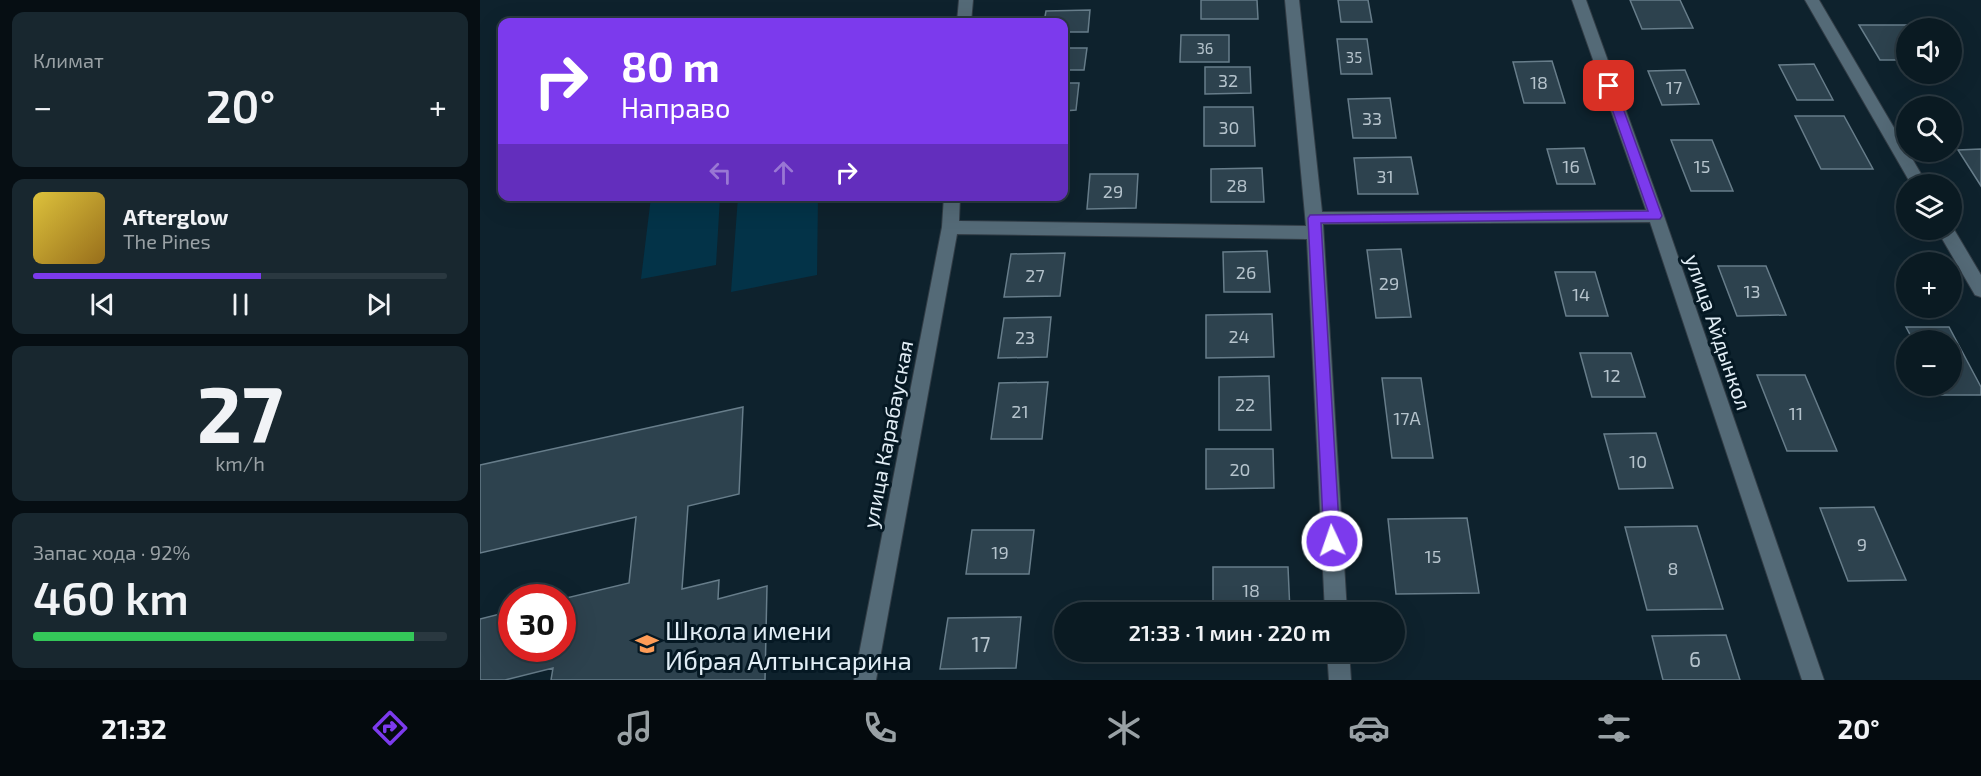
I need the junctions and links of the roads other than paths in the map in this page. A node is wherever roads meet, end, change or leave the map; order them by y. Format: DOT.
graph roads {
  1 [pos="966,0"];
  2 [pos="1292,0"];
  3 [pos="1579,0"];
  4 [pos="1812,0"];
  5 [pos="964,18"];
  6 [pos="1913,174"];
  7 [pos="952,201"];
  8 [pos="1656,216"];
  9 [pos="1314,226"];
  10 [pos="950,227"];
  11 [pos="1951,240"];
  12 [pos="1981,290"];
  13 [pos="1335,602"];
  14 [pos="1339,662"];
  15 [pos="865,680"];
  16 [pos="1340,680"];
  17 [pos="1813,680"];
  1 -- 5 [label="street"];
  2 -- 9 [label="street"];
  3 -- 8 [label="street, улица Айдынкол"];
  4 -- 6 [label="street"];
  7 -- 10 [label="street, улица Карабауская"];
  8 -- 9 [label="street"];
  8 -- 17 [label="street, улица Айдынкол"];
  9 -- 10 [label="street"];
  9 -- 13 [label="street"];
  10 -- 15 [label="street, улица Карабауская"];
  11 -- 12 [label="street"];
  14 -- 16 [label="street"];
}
